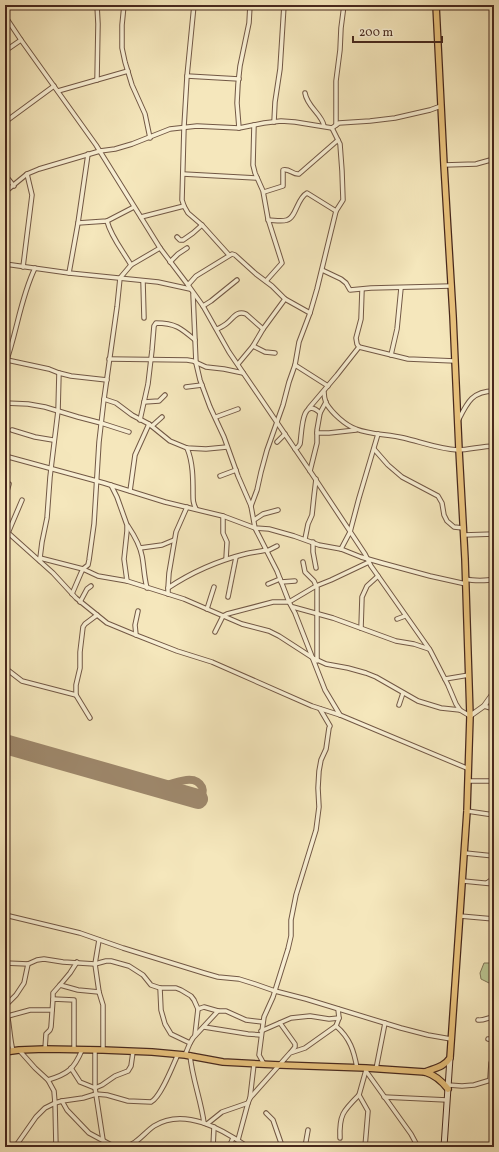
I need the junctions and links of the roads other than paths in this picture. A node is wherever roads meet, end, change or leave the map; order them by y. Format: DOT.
graph roads {
  1 [pos="12,5"];
  2 [pos="97,5"];
  3 [pos="124,5"];
  4 [pos="194,5"];
  5 [pos="250,5"];
  6 [pos="284,5"];
  7 [pos="344,5"];
  8 [pos="436,5"];
  9 [pos="5,9"];
  10 [pos="5,16"];
  11 [pos="10,23"];
  12 [pos="5,26"];
  13 [pos="21,40"];
  14 [pos="5,51"];
  15 [pos="128,71"];
  16 [pos="188,76"];
  17 [pos="239,79"];
  18 [pos="97,80"];
  19 [pos="54,86"];
  20 [pos="58,92"];
  21 [pos="305,92"];
  22 [pos="441,106"];
  23 [pos="5,122"];
  24 [pos="274,122"];
  25 [pos="254,125"];
  26 [pos="336,125"];
  27 [pos="324,126"];
  28 [pos="184,127"];
  29 [pos="240,128"];
  30 [pos="332,128"];
  31 [pos="150,138"];
  32 [pos="338,140"];
  33 [pos="100,151"];
  34 [pos="88,154"];
  35 [pos="494,159"];
  36 [pos="444,165"];
  37 [pos="28,174"];
  38 [pos="183,174"];
  39 [pos="5,175"];
  40 [pos="257,178"];
  41 [pos="14,186"];
  42 [pos="5,192"];
  43 [pos="264,192"];
  44 [pos="184,206"];
  45 [pos="134,207"];
  46 [pos="336,211"];
  47 [pos="141,217"];
  48 [pos="268,220"];
  49 [pos="107,221"];
  50 [pos="78,223"];
  51 [pos="202,225"];
  52 [pos="177,237"];
  53 [pos="160,248"];
  54 [pos="187,248"];
  55 [pos="229,255"];
  56 [pos="170,262"];
  57 [pos="5,264"];
  58 [pos="131,265"];
  59 [pos="23,267"];
  60 [pos="35,268"];
  61 [pos="322,270"];
  62 [pos="69,273"];
  63 [pos="120,278"];
  64 [pos="143,280"];
  65 [pos="237,280"];
  66 [pos="266,281"];
  67 [pos="188,285"];
  68 [pos="451,286"];
  69 [pos="401,288"];
  70 [pos="190,289"];
  71 [pos="362,290"];
  72 [pos="194,293"];
  73 [pos="285,299"];
  74 [pos="203,306"];
  75 [pos="310,313"];
  76 [pos="144,318"];
  77 [pos="217,329"];
  78 [pos="263,329"];
  79 [pos="195,340"];
  80 [pos="253,346"];
  81 [pos="359,347"];
  82 [pos="275,352"];
  83 [pos="391,355"];
  84 [pos="6,359"];
  85 [pos="109,359"];
  86 [pos="150,360"];
  87 [pos="455,361"];
  88 [pos="196,363"];
  89 [pos="238,364"];
  90 [pos="5,365"];
  91 [pos="295,365"];
  92 [pos="59,373"];
  93 [pos="243,373"];
  94 [pos="107,380"];
  95 [pos="202,385"];
  96 [pos="328,386"];
  97 [pos="186,387"];
  98 [pos="494,391"];
  99 [pos="324,392"];
  100 [pos="165,395"];
  101 [pos="104,399"];
  102 [pos="144,402"];
  103 [pos="326,402"];
  104 [pos="5,403"];
  105 [pos="309,408"];
  106 [pos="238,409"];
  107 [pos="58,411"];
  108 [pos="320,413"];
  109 [pos="162,417"];
  110 [pos="216,417"];
  111 [pos="140,420"];
  112 [pos="458,422"];
  113 [pos="101,423"];
  114 [pos="277,423"];
  115 [pos="151,425"];
  116 [pos="12,430"];
  117 [pos="357,430"];
  118 [pos="129,432"];
  119 [pos="317,433"];
  120 [pos="285,434"];
  121 [pos="378,434"];
  122 [pos="54,440"];
  123 [pos="276,442"];
  124 [pos="494,446"];
  125 [pos="227,447"];
  126 [pos="187,448"];
  127 [pos="295,449"];
  128 [pos="374,449"];
  129 [pos="459,450"];
  130 [pos="5,456"];
  131 [pos="51,469"];
  132 [pos="236,470"];
  133 [pos="310,471"];
  134 [pos="220,476"];
  135 [pos="316,479"];
  136 [pos="97,481"];
  137 [pos="9,484"];
  138 [pos="111,485"];
  139 [pos="130,491"];
  140 [pos="5,498"];
  141 [pos="22,500"];
  142 [pos="251,506"];
  143 [pos="187,507"];
  144 [pos="196,509"];
  145 [pos="278,510"];
  146 [pos="223,516"];
  147 [pos="254,520"];
  148 [pos="127,525"];
  149 [pos="255,528"];
  150 [pos="463,528"];
  151 [pos="7,532"];
  152 [pos="350,532"];
  153 [pos="494,534"];
  154 [pos="464,535"];
  155 [pos="305,539"];
  156 [pos="174,540"];
  157 [pos="313,542"];
  158 [pos="277,546"];
  159 [pos="140,548"];
  160 [pos="341,549"];
  161 [pos="267,551"];
  162 [pos="236,557"];
  163 [pos="226,559"];
  164 [pos="40,560"];
  165 [pos="368,560"];
  166 [pos="303,562"];
  167 [pos="316,568"];
  168 [pos="83,569"];
  169 [pos="378,576"];
  170 [pos="494,579"];
  171 [pos="127,580"];
  172 [pos="281,581"];
  173 [pos="295,581"];
  174 [pos="466,582"];
  175 [pos="268,584"];
  176 [pos="91,586"];
  177 [pos="316,586"];
  178 [pos="214,587"];
  179 [pos="146,588"];
  180 [pos="168,588"];
  181 [pos="72,594"];
  182 [pos="168,594"];
  183 [pos="228,598"];
  184 [pos="80,602"];
  185 [pos="289,602"];
  186 [pos="293,607"];
  187 [pos="207,609"];
  188 [pos="138,611"];
  189 [pos="317,613"];
  190 [pos="97,615"];
  191 [pos="223,616"];
  192 [pos="405,616"];
  193 [pos="397,619"];
  194 [pos="361,628"];
  195 [pos="215,632"];
  196 [pos="136,635"];
  197 [pos="430,650"];
  198 [pos="315,660"];
  199 [pos="9,671"];
  200 [pos="469,675"];
  201 [pos="445,679"];
  202 [pos="494,692"];
  203 [pos="403,693"];
  204 [pos="76,695"];
  205 [pos="399,705"];
  206 [pos="484,706"];
  207 [pos="320,709"];
  208 [pos="494,709"];
  209 [pos="460,710"];
  210 [pos="340,715"];
  211 [pos="470,716"];
  212 [pos="90,718"];
  213 [pos="469,769"];
  214 [pos="469,781"];
  215 [pos="494,781"];
  216 [pos="468,811"];
  217 [pos="494,815"];
  218 [pos="465,853"];
  219 [pos="494,856"];
  220 [pos="494,878"];
  221 [pos="463,881"];
  222 [pos="487,884"];
  223 [pos="494,884"];
  224 [pos="6,915"];
  225 [pos="460,916"];
  226 [pos="494,919"];
  227 [pos="99,940"];
  228 [pos="5,941"];
  229 [pos="77,962"];
  230 [pos="5,963"];
  231 [pos="28,964"];
  232 [pos="95,964"];
  233 [pos="60,985"];
  234 [pos="160,988"];
  235 [pos="99,992"];
  236 [pos="275,992"];
  237 [pos="53,999"];
  238 [pos="5,1006"];
  239 [pos="198,1009"];
  240 [pos="52,1010"];
  241 [pos="338,1010"];
  242 [pos="218,1011"];
  243 [pos="7,1017"];
  244 [pos="494,1017"];
  245 [pos="339,1018"];
  246 [pos="478,1020"];
  247 [pos="263,1022"];
  248 [pos="280,1023"];
  249 [pos="385,1023"];
  250 [pos="336,1026"];
  251 [pos="204,1027"];
  252 [pos="261,1033"];
  253 [pos="5,1034"];
  254 [pos="196,1035"];
  255 [pos="451,1039"];
  256 [pos="488,1039"];
  257 [pos="10,1040"];
  258 [pos="494,1040"];
  259 [pos="190,1043"];
  260 [pos="45,1049"];
  261 [pos="74,1049"];
  262 [pos="16,1050"];
  263 [pos="82,1050"];
  264 [pos="95,1050"];
  265 [pos="103,1050"];
  266 [pos="5,1052"];
  267 [pos="133,1052"];
  268 [pos="290,1053"];
  269 [pos="178,1054"];
  270 [pos="494,1054"];
  271 [pos="187,1055"];
  272 [pos="450,1058"];
  273 [pos="254,1064"];
  274 [pos="264,1064"];
  275 [pos="280,1065"];
  276 [pos="71,1068"];
  277 [pos="357,1068"];
  278 [pos="376,1069"];
  279 [pos="366,1070"];
  280 [pos="425,1072"];
  281 [pos="492,1079"];
  282 [pos="48,1080"];
  283 [pos="448,1087"];
  284 [pos="95,1088"];
  285 [pos="96,1094"];
  286 [pos="358,1095"];
  287 [pos="384,1097"];
  288 [pos="250,1098"];
  289 [pos="447,1100"];
  290 [pos="62,1101"];
  291 [pos="248,1103"];
  292 [pos="55,1104"];
  293 [pos="266,1113"];
  294 [pos="205,1123"];
  295 [pos="214,1127"];
  296 [pos="308,1130"];
  297 [pos="233,1138"];
  298 [pos="340,1138"];
  299 [pos="103,1140"];
  300 [pos="238,1140"];
  301 [pos="15,1147"];
  302 [pos="56,1147"];
  303 [pos="115,1147"];
  304 [pos="126,1147"];
  305 [pos="213,1147"];
  306 [pos="229,1147"];
  307 [pos="248,1147"];
  308 [pos="281,1147"];
  309 [pos="305,1147"];
  310 [pos="365,1147"];
  311 [pos="418,1147"];
  312 [pos="444,1147"];
  1 -- 9 [label="street"];
  2 -- 18 [label="street"];
  3 -- 15 [label="street"];
  4 -- 16 [label="street"];
  5 -- 17 [label="street"];
  6 -- 24 [label="street"];
  7 -- 26 [label="street"];
  8 -- 22 [label="main road"];
  10 -- 11 [label="street"];
  11 -- 12 [label="street"];
  11 -- 13 [label="street"];
  13 -- 14 [label="street"];
  13 -- 19 [label="street"];
  15 -- 18 [label="street"];
  15 -- 31 [label="street"];
  16 -- 17 [label="street"];
  16 -- 28 [label="street"];
  17 -- 29 [label="street"];
  18 -- 20 [label="street"];
  19 -- 20 [label="street"];
  19 -- 23 [label="street"];
  20 -- 33 [label="street"];
  21 -- 27 [label="street"];
  22 -- 26 [label="street"];
  22 -- 36 [label="main road"];
  24 -- 25 [label="street"];
  24 -- 27 [label="street"];
  25 -- 29 [label="street"];
  25 -- 40 [label="street"];
  26 -- 30 [label="street"];
  27 -- 30 [label="street"];
  28 -- 29 [label="street"];
  28 -- 31 [label="street"];
  28 -- 38 [label="street"];
  30 -- 32 [label="street"];
  31 -- 33 [label="street"];
  32 -- 43 [label="street"];
  32 -- 46 [label="street"];
  33 -- 34 [label="street"];
  33 -- 45 [label="street"];
  34 -- 37 [label="street"];
  34 -- 50 [label="street"];
  35 -- 36 [label="street"];
  36 -- 68 [label="main road"];
  37 -- 41 [label="street"];
  37 -- 59 [label="street"];
  38 -- 40 [label="street"];
  38 -- 44 [label="street"];
  39 -- 41 [label="street"];
  40 -- 43 [label="street"];
  41 -- 42 [label="street"];
  43 -- 48 [label="street"];
  44 -- 47 [label="street"];
  44 -- 51 [label="street"];
  45 -- 47 [label="street"];
  45 -- 49 [label="street"];
  46 -- 48 [label="street"];
  46 -- 61 [label="street"];
  47 -- 53 [label="street"];
  48 -- 66 [label="street"];
  49 -- 50 [label="street"];
  49 -- 58 [label="street"];
  50 -- 62 [label="street"];
  51 -- 52 [label="street"];
  51 -- 55 [label="street"];
  53 -- 56 [label="street"];
  53 -- 58 [label="street"];
  54 -- 56 [label="street"];
  55 -- 66 [label="street"];
  55 -- 67 [label="street"];
  56 -- 67 [label="street"];
  57 -- 59 [label="street"];
  58 -- 63 [label="street"];
  59 -- 60 [label="street"];
  60 -- 62 [label="street"];
  60 -- 84 [label="street"];
  61 -- 71 [label="street"];
  61 -- 75 [label="street"];
  62 -- 63 [label="street"];
  63 -- 64 [label="street"];
  63 -- 85 [label="street"];
  64 -- 70 [label="street"];
  64 -- 76 [label="street"];
  65 -- 74 [label="street"];
  66 -- 73 [label="street"];
  67 -- 70 [label="street"];
  68 -- 69 [label="street"];
  68 -- 87 [label="main road"];
  69 -- 71 [label="street"];
  69 -- 83 [label="street"];
  70 -- 72 [label="street"];
  71 -- 81 [label="street"];
  72 -- 74 [label="street"];
  72 -- 79 [label="street"];
  73 -- 75 [label="street"];
  73 -- 78 [label="street"];
  74 -- 77 [label="street"];
  75 -- 91 [label="street"];
  77 -- 78 [label="street"];
  77 -- 89 [label="street"];
  78 -- 80 [label="street"];
  79 -- 86 [label="street"];
  79 -- 88 [label="street"];
  80 -- 82 [label="street"];
  80 -- 89 [label="street"];
  81 -- 83 [label="street"];
  81 -- 96 [label="street"];
  83 -- 87 [label="street"];
  84 -- 90 [label="street"];
  84 -- 92 [label="street"];
  85 -- 86 [label="street"];
  85 -- 94 [label="street"];
  86 -- 88 [label="street"];
  86 -- 102 [label="street"];
  87 -- 112 [label="main road"];
  88 -- 93 [label="street"];
  88 -- 95 [label="street"];
  89 -- 93 [label="street"];
  91 -- 96 [label="street"];
  91 -- 114 [label="street"];
  92 -- 94 [label="street"];
  92 -- 107 [label="street"];
  93 -- 114 [label="street"];
  94 -- 101 [label="street"];
  95 -- 97 [label="street"];
  95 -- 110 [label="street"];
  96 -- 99 [label="street"];
  98 -- 112 [label="street"];
  99 -- 103 [label="street"];
  99 -- 105 [label="street"];
  100 -- 102 [label="street"];
  101 -- 111 [label="street"];
  101 -- 113 [label="street"];
  102 -- 111 [label="street"];
  103 -- 108 [label="street"];
  103 -- 117 [label="street"];
  104 -- 107 [label="street"];
  105 -- 108 [label="street"];
  105 -- 127 [label="street"];
  106 -- 110 [label="street"];
  107 -- 113 [label="street"];
  107 -- 122 [label="street"];
  108 -- 119 [label="street"];
  109 -- 115 [label="street"];
  110 -- 125 [label="street"];
  111 -- 115 [label="street"];
  112 -- 129 [label="main road"];
  113 -- 118 [label="street"];
  113 -- 136 [label="street"];
  114 -- 120 [label="street"];
  114 -- 142 [label="street"];
  115 -- 126 [label="street"];
  115 -- 139 [label="street"];
  116 -- 122 [label="street"];
  117 -- 119 [label="street"];
  117 -- 121 [label="street"];
  119 -- 133 [label="street"];
  120 -- 123 [label="street"];
  120 -- 127 [label="street"];
  121 -- 128 [label="street"];
  121 -- 129 [label="street"];
  122 -- 131 [label="street"];
  124 -- 129 [label="street"];
  125 -- 126 [label="street"];
  125 -- 132 [label="street"];
  126 -- 144 [label="street"];
  127 -- 133 [label="street"];
  128 -- 150 [label="street"];
  128 -- 152 [label="street"];
  129 -- 150 [label="main road"];
  130 -- 131 [label="street"];
  131 -- 136 [label="street"];
  131 -- 164 [label="street"];
  132 -- 134 [label="street"];
  132 -- 142 [label="street"];
  133 -- 135 [label="street"];
  135 -- 152 [label="street"];
  135 -- 155 [label="street"];
  136 -- 138 [label="street"];
  136 -- 168 [label="street"];
  137 -- 140 [label="street"];
  138 -- 139 [label="street"];
  138 -- 148 [label="street"];
  139 -- 143 [label="street"];
  141 -- 151 [label="street"];
  142 -- 147 [label="street"];
  143 -- 144 [label="street"];
  143 -- 156 [label="street"];
  144 -- 146 [label="street"];
  145 -- 147 [label="street"];
  146 -- 149 [label="street"];
  146 -- 163 [label="street"];
  147 -- 149 [label="street"];
  148 -- 159 [label="street"];
  148 -- 171 [label="street"];
  149 -- 155 [label="street"];
  149 -- 161 [label="street"];
  150 -- 154 [label="main road"];
  151 -- 164 [label="street"];
  152 -- 160 [label="street"];
  152 -- 165 [label="street"];
  153 -- 154 [label="street"];
  154 -- 174 [label="main road"];
  155 -- 157 [label="street"];
  156 -- 159 [label="street"];
  156 -- 180 [label="street"];
  157 -- 160 [label="street"];
  157 -- 167 [label="street"];
  158 -- 161 [label="street"];
  159 -- 179 [label="street"];
  160 -- 165 [label="street"];
  161 -- 162 [label="street"];
  161 -- 172 [label="street"];
  162 -- 163 [label="street"];
  162 -- 183 [label="street"];
  163 -- 180 [label="street"];
  164 -- 168 [label="street"];
  164 -- 181 [label="street"];
  165 -- 169 [label="street"];
  165 -- 174 [label="street"];
  165 -- 177 [label="street"];
  166 -- 177 [label="street"];
  168 -- 171 [label="street"];
  168 -- 181 [label="street"];
  169 -- 192 [label="street"];
  169 -- 194 [label="street"];
  170 -- 174 [label="street"];
  171 -- 179 [label="street"];
  172 -- 173 [label="street"];
  172 -- 175 [label="street"];
  172 -- 185 [label="street"];
  174 -- 200 [label="main road"];
  176 -- 184 [label="street"];
  177 -- 185 [label="street"];
  177 -- 189 [label="street"];
  178 -- 187 [label="street"];
  179 -- 182 [label="street"];
  180 -- 182 [label="street"];
  181 -- 184 [label="street"];
  182 -- 187 [label="street"];
  184 -- 190 [label="street"];
  185 -- 186 [label="street"];
  185 -- 191 [label="street"];
  186 -- 189 [label="street"];
  186 -- 198 [label="street"];
  187 -- 191 [label="street"];
  188 -- 196 [label="street"];
  189 -- 194 [label="street"];
  189 -- 198 [label="street"];
  190 -- 196 [label="street"];
  190 -- 204 [label="street"];
  191 -- 195 [label="street"];
  191 -- 198 [label="street"];
  192 -- 193 [label="street"];
  192 -- 197 [label="street"];
  194 -- 197 [label="street"];
  196 -- 207 [label="street"];
  197 -- 201 [label="street"];
  198 -- 203 [label="street"];
  198 -- 210 [label="street"];
  199 -- 204 [label="street"];
  200 -- 201 [label="street"];
  200 -- 211 [label="main road"];
  201 -- 209 [label="street"];
  202 -- 206 [label="street"];
  203 -- 205 [label="street"];
  203 -- 209 [label="street"];
  204 -- 212 [label="street"];
  206 -- 208 [label="street"];
  206 -- 211 [label="street"];
  207 -- 210 [label="street"];
  207 -- 236 [label="street"];
  209 -- 211 [label="street"];
  210 -- 213 [label="street"];
  211 -- 213 [label="main road"];
  213 -- 214 [label="main road"];
  214 -- 215 [label="street"];
  214 -- 216 [label="main road"];
  216 -- 217 [label="street"];
  216 -- 218 [label="main road"];
  218 -- 219 [label="street"];
  218 -- 221 [label="main road"];
  220 -- 222 [label="street"];
  221 -- 222 [label="street"];
  221 -- 225 [label="main road"];
  222 -- 223 [label="street"];
  224 -- 227 [label="street"];
  224 -- 228 [label="street"];
  225 -- 226 [label="street"];
  225 -- 255 [label="main road"];
  227 -- 232 [label="street"];
  227 -- 236 [label="street"];
  229 -- 231 [label="street"];
  229 -- 232 [label="street"];
  229 -- 233 [label="street"];
  230 -- 231 [label="street"];
  231 -- 238 [label="street"];
  232 -- 234 [label="street"];
  232 -- 235 [label="street"];
  233 -- 235 [label="street"];
  233 -- 237 [label="street"];
  234 -- 239 [label="street"];
  234 -- 259 [label="street"];
  235 -- 265 [label="street"];
  236 -- 241 [label="street"];
  236 -- 247 [label="street"];
  237 -- 240 [label="street"];
  237 -- 261 [label="street"];
  238 -- 243 [label="street"];
  239 -- 242 [label="street"];
  239 -- 254 [label="street"];
  240 -- 243 [label="street"];
  240 -- 260 [label="street"];
  241 -- 245 [label="street"];
  241 -- 249 [label="street"];
  242 -- 247 [label="street"];
  242 -- 251 [label="street"];
  243 -- 257 [label="street"];
  244 -- 246 [label="street"];
  245 -- 248 [label="street"];
  245 -- 250 [label="street"];
  247 -- 252 [label="street"];
  248 -- 252 [label="street"];
  248 -- 268 [label="street"];
  249 -- 255 [label="street"];
  249 -- 278 [label="street"];
  250 -- 268 [label="street"];
  250 -- 277 [label="street"];
  251 -- 252 [label="street"];
  251 -- 254 [label="street"];
  252 -- 274 [label="street"];
  253 -- 257 [label="street"];
  254 -- 259 [label="street"];
  255 -- 272 [label="main road"];
  256 -- 258 [label="street"];
  257 -- 262 [label="street"];
  259 -- 271 [label="street"];
  260 -- 261 [label="main road"];
  260 -- 262 [label="main road"];
  261 -- 263 [label="main road"];
  262 -- 266 [label="main road"];
  262 -- 282 [label="street"];
  263 -- 264 [label="main road"];
  263 -- 276 [label="street"];
  264 -- 265 [label="main road"];
  264 -- 284 [label="street"];
  265 -- 267 [label="main road"];
  267 -- 269 [label="main road"];
  267 -- 284 [label="street"];
  268 -- 275 [label="street"];
  269 -- 271 [label="main road"];
  269 -- 285 [label="street"];
  270 -- 281 [label="street"];
  271 -- 273 [label="main road"];
  271 -- 294 [label="street"];
  272 -- 280 [label="main road"];
  272 -- 283 [label="main road"];
  273 -- 274 [label="main road"];
  273 -- 288 [label="street"];
  274 -- 275 [label="main road"];
  275 -- 277 [label="main road"];
  275 -- 288 [label="street"];
  276 -- 282 [label="street"];
  276 -- 284 [label="street"];
  277 -- 279 [label="main road"];
  278 -- 279 [label="main road"];
  278 -- 280 [label="main road"];
  279 -- 286 [label="street"];
  279 -- 287 [label="street"];
  280 -- 283 [label="main road"];
  281 -- 283 [label="street"];
  282 -- 292 [label="street"];
  283 -- 289 [label="main road"];
  284 -- 285 [label="street"];
  285 -- 290 [label="street"];
  285 -- 299 [label="street"];
  286 -- 298 [label="street"];
  286 -- 310 [label="street"];
  287 -- 289 [label="street"];
  287 -- 311 [label="street"];
  288 -- 291 [label="street"];
  289 -- 312 [label="main road"];
  290 -- 292 [label="street"];
  290 -- 299 [label="street"];
  291 -- 294 [label="street"];
  291 -- 300 [label="street"];
  292 -- 301 [label="street"];
  292 -- 302 [label="street"];
  293 -- 308 [label="street"];
  294 -- 295 [label="street"];
  294 -- 304 [label="street"];
  295 -- 297 [label="street"];
  295 -- 305 [label="street"];
  296 -- 309 [label="street"];
  297 -- 300 [label="street"];
  297 -- 306 [label="street"];
  299 -- 303 [label="street"];
  300 -- 307 [label="street"];
}
